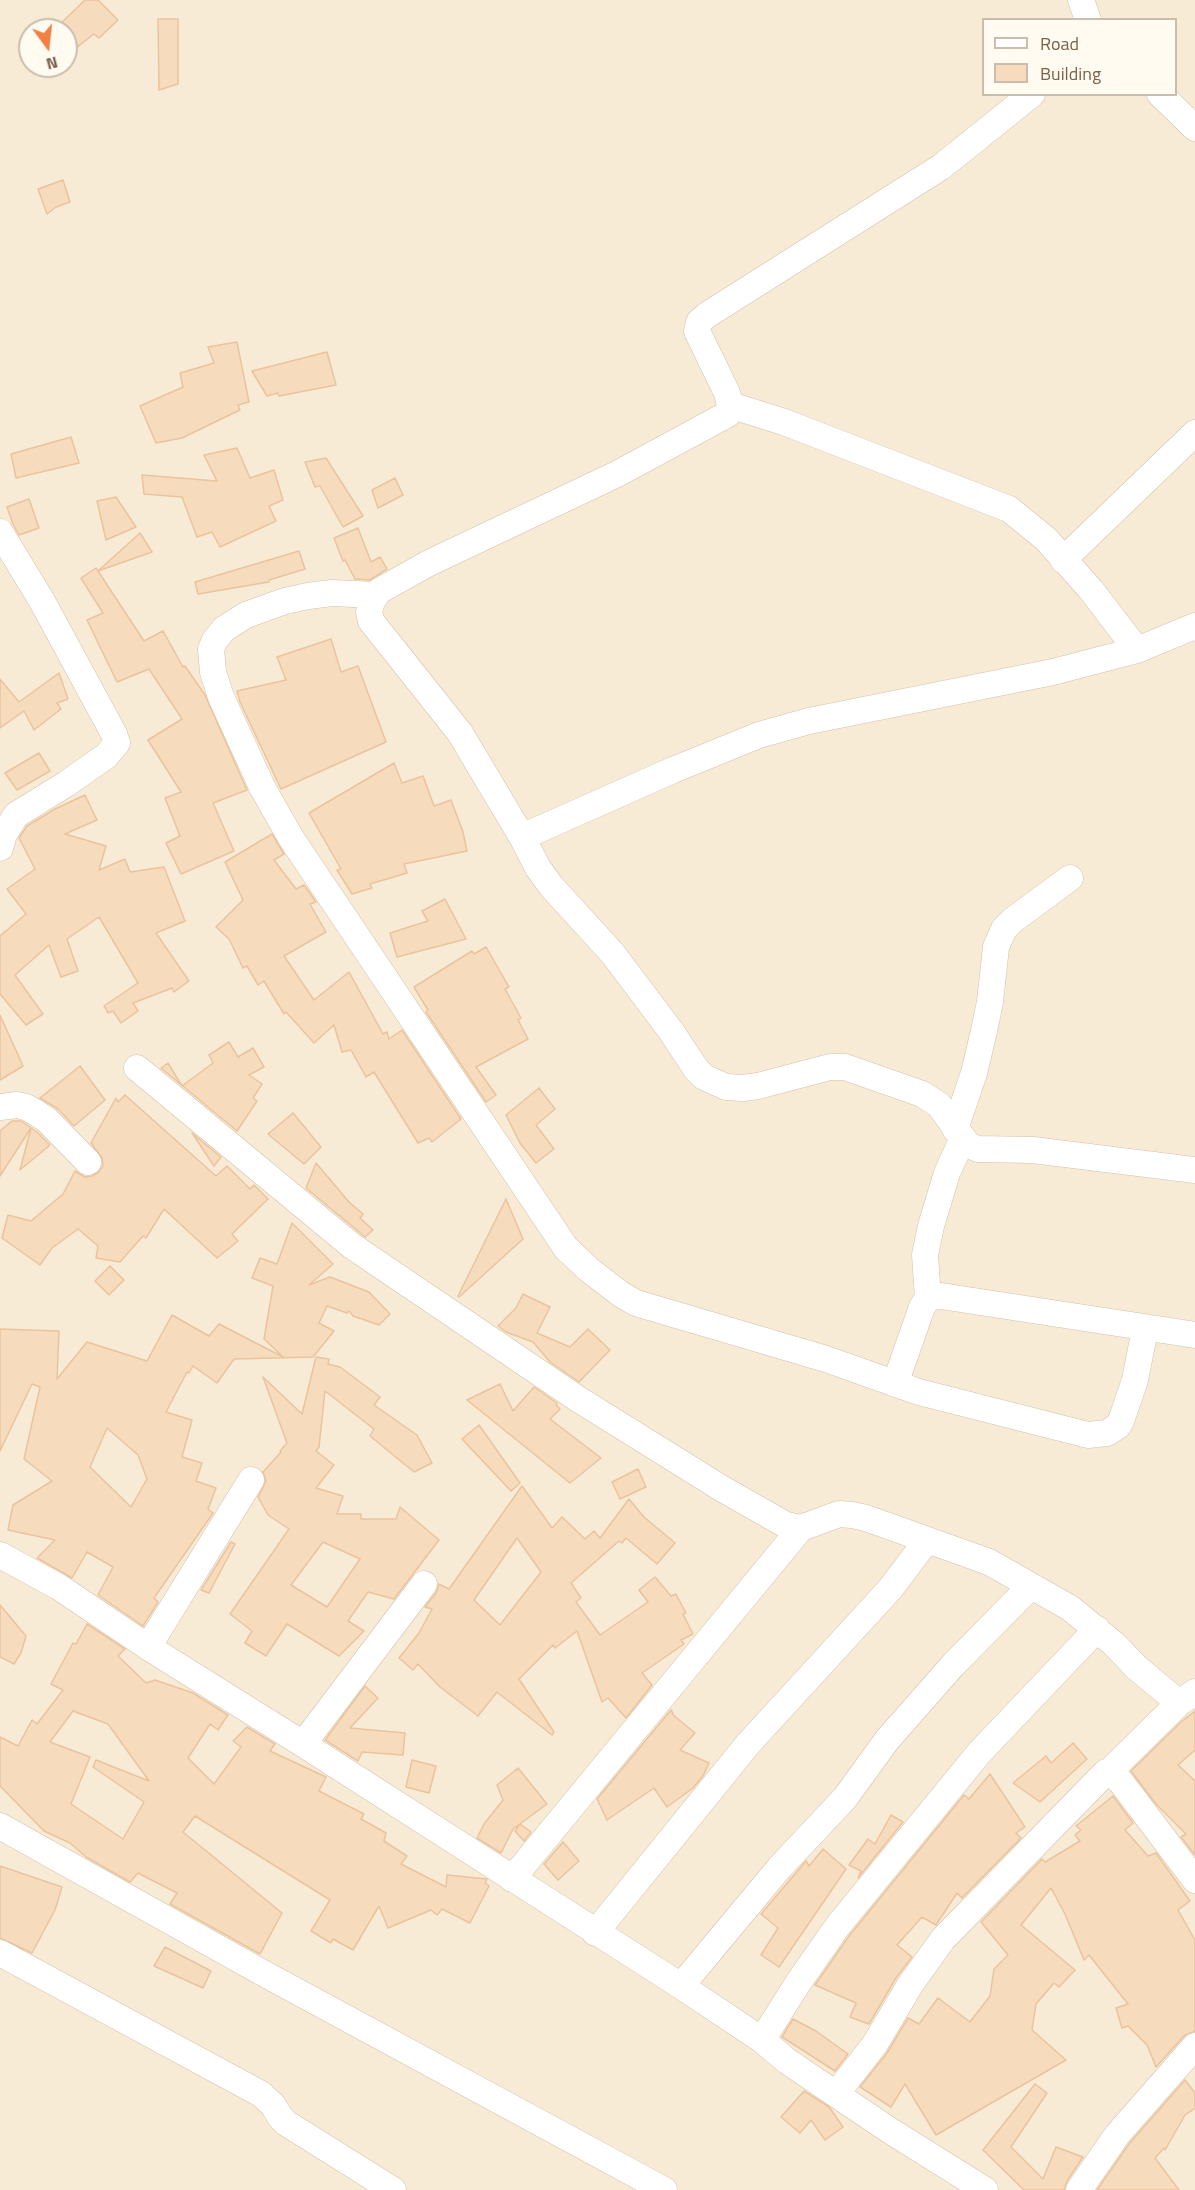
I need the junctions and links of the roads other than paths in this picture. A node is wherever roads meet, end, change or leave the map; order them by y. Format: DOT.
graph roads {
  1 [pos="1081,0"];
  2 [pos="1087,18"];
  3 [pos="1030,96"];
  4 [pos="1162,96"];
  5 [pos="1195,128"];
  6 [pos="730,405"];
  7 [pos="1195,433"];
  8 [pos="0,532"];
  9 [pos="1064,560"];
  10 [pos="376,595"];
  11 [pos="1195,626"];
  12 [pos="1137,650"];
  13 [pos="522,837"];
  14 [pos="0,848"];
  15 [pos="1070,878"];
  16 [pos="137,1068"];
  17 [pos="0,1107"];
  18 [pos="959,1134"];
  19 [pos="88,1162"];
  20 [pos="1195,1170"];
  21 [pos="928,1298"];
  22 [pos="1145,1329"];
  23 [pos="1195,1335"];
  24 [pos="895,1384"];
  25 [pos="251,1480"];
  26 [pos="801,1528"];
  27 [pos="927,1540"];
  28 [pos="0,1555"];
  29 [pos="424,1584"];
  30 [pos="1031,1586"];
  31 [pos="1097,1629"];
  32 [pos="148,1647"];
  33 [pos="1187,1698"];
  34 [pos="303,1744"];
  35 [pos="1110,1771"];
  36 [pos="0,1826"];
  37 [pos="1194,1877"];
  38 [pos="512,1879"];
  39 [pos="595,1933"];
  40 [pos="0,1953"];
  41 [pos="681,1986"];
  42 [pos="762,2040"];
  43 [pos="1195,2046"];
  44 [pos="836,2094"];
  45 [pos="393,2190"];
  46 [pos="664,2190"];
  47 [pos="985,2190"];
  48 [pos="1078,2190"];
  1 -- 2 [label="street"];
  3 -- 6 [label="street"];
  4 -- 5 [label="street"];
  6 -- 9 [label="street"];
  6 -- 10 [label="street"];
  7 -- 9 [label="street"];
  8 -- 14 [label="street"];
  9 -- 12 [label="street"];
  10 -- 13 [label="street"];
  10 -- 24 [label="street"];
  11 -- 12 [label="street"];
  12 -- 13 [label="street"];
  13 -- 18 [label="street"];
  15 -- 18 [label="street"];
  16 -- 26 [label="street"];
  17 -- 19 [label="street"];
  18 -- 20 [label="street"];
  18 -- 21 [label="street"];
  21 -- 22 [label="street"];
  21 -- 24 [label="street"];
  22 -- 23 [label="street"];
  22 -- 24 [label="street"];
  25 -- 32 [label="street"];
  26 -- 27 [label="street"];
  26 -- 38 [label="street"];
  27 -- 30 [label="street"];
  27 -- 39 [label="street"];
  28 -- 32 [label="street"];
  29 -- 34 [label="street"];
  30 -- 31 [label="street"];
  30 -- 41 [label="street"];
  31 -- 33 [label="street"];
  31 -- 42 [label="street"];
  32 -- 34 [label="street"];
  33 -- 35 [label="street"];
  34 -- 38 [label="street"];
  35 -- 37 [label="street"];
  35 -- 44 [label="street"];
  36 -- 46 [label="street"];
  38 -- 39 [label="street"];
  39 -- 41 [label="street"];
  40 -- 45 [label="street"];
  41 -- 42 [label="street"];
  42 -- 44 [label="street"];
  43 -- 48 [label="street"];
  44 -- 47 [label="street"];
}
